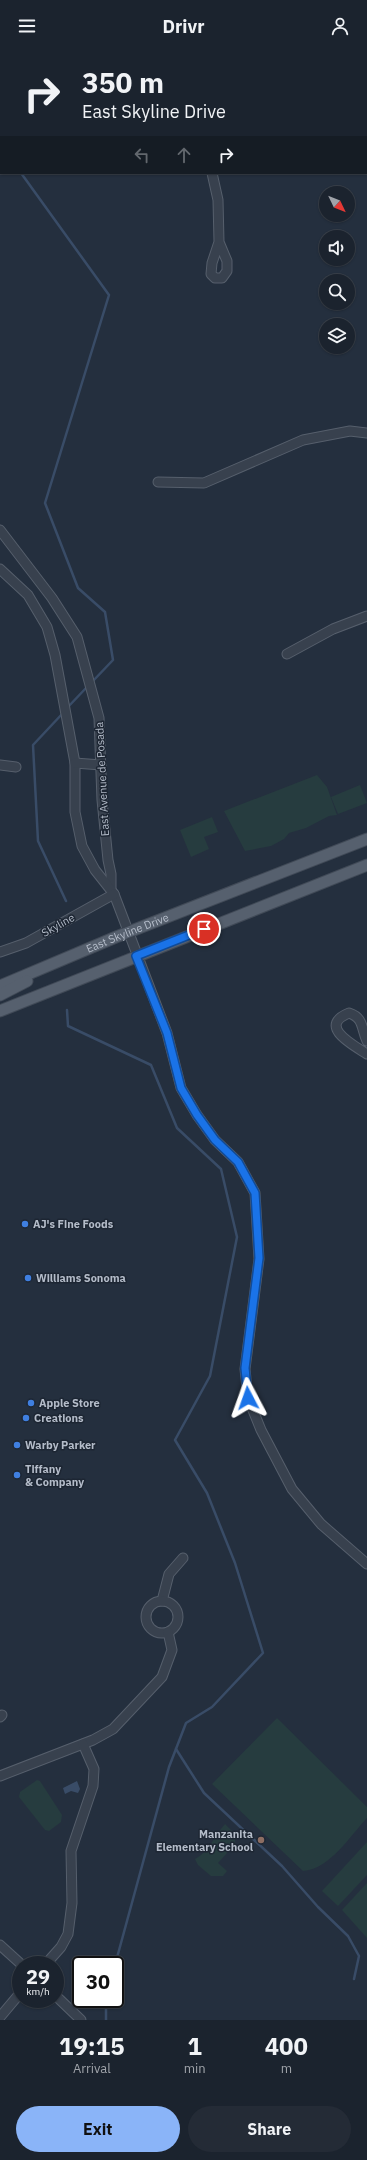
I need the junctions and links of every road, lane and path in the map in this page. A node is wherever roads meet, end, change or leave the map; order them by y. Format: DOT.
graph roads {
  1 [pos="212,174"];
  2 [pos="219,242"];
  3 [pos="367,433"];
  4 [pos="158,482"];
  5 [pos="2,536"];
  6 [pos="0,569"];
  7 [pos="367,616"];
  8 [pos="287,654"];
  9 [pos="75,763"];
  10 [pos="0,765"];
  11 [pos="101,765"];
  12 [pos="16,767"];
  13 [pos="367,839"];
  14 [pos="367,857"];
  15 [pos="367,865"];
  16 [pos="112,891"];
  17 [pos="302,891"];
  18 [pos="129,932"];
  19 [pos="0,952"];
  20 [pos="136,956"];
  21 [pos="69,957"];
  22 [pos="0,986"];
  23 [pos="0,995"];
  24 [pos="0,1012"];
  25 [pos="367,1041"];
  26 [pos="367,1054"];
  27 [pos="183,1558"];
  28 [pos="367,1564"];
  29 [pos="162,1601"];
  30 [pos="168,1632"];
  31 [pos="83,1744"];
  32 [pos="0,1776"];
  33 [pos="0,1945"];
  34 [pos="12,1956"];
  35 [pos="53,1956"];
  36 [pos="12,2003"];
  37 [pos="64,2004"];
  38 [pos="0,2017"];
  39 [pos="81,2020"];
  1 -- 2 [label="street"];
  3 -- 4 [label="street"];
  5 -- 11 [label="street, East Avenue de Posada"];
  6 -- 9 [label="street, East Avenue de Posada"];
  7 -- 8 [label="street"];
  9 -- 11 [label="street"];
  9 -- 16 [label="street, East Avenue de Posada"];
  10 -- 12 [label="street"];
  11 -- 16 [label="street, East Avenue de Posada"];
  13 -- 18 [label="main road, East Skyline Drive"];
  14 -- 17 [label="main road"];
  15 -- 17 [label="main road"];
  16 -- 18 [label="street, East Avenue de Posada"];
  16 -- 19 [label="street, Skyline"];
  17 -- 20 [label="main road"];
  18 -- 20 [label="street, East Avenue de Posada"];
  18 -- 21 [label="main road, East Skyline Drive"];
  20 -- 24 [label="main road"];
  20 -- 28 [label="street, East Avenue de Posada"];
  21 -- 22 [label="main road, East Skyline Drive"];
  21 -- 23 [label="main road"];
  25 -- 26 [label="street"];
  27 -- 29 [label="street"];
  29 -- 30 [label="street"];
  29 -- 30 [label="street"];
  30 -- 31 [label="street"];
  31 -- 32 [label="street"];
  31 -- 35 [label="street"];
  33 -- 34 [label="street"];
  36 -- 38 [label="street"];
  37 -- 39 [label="street"];
}
